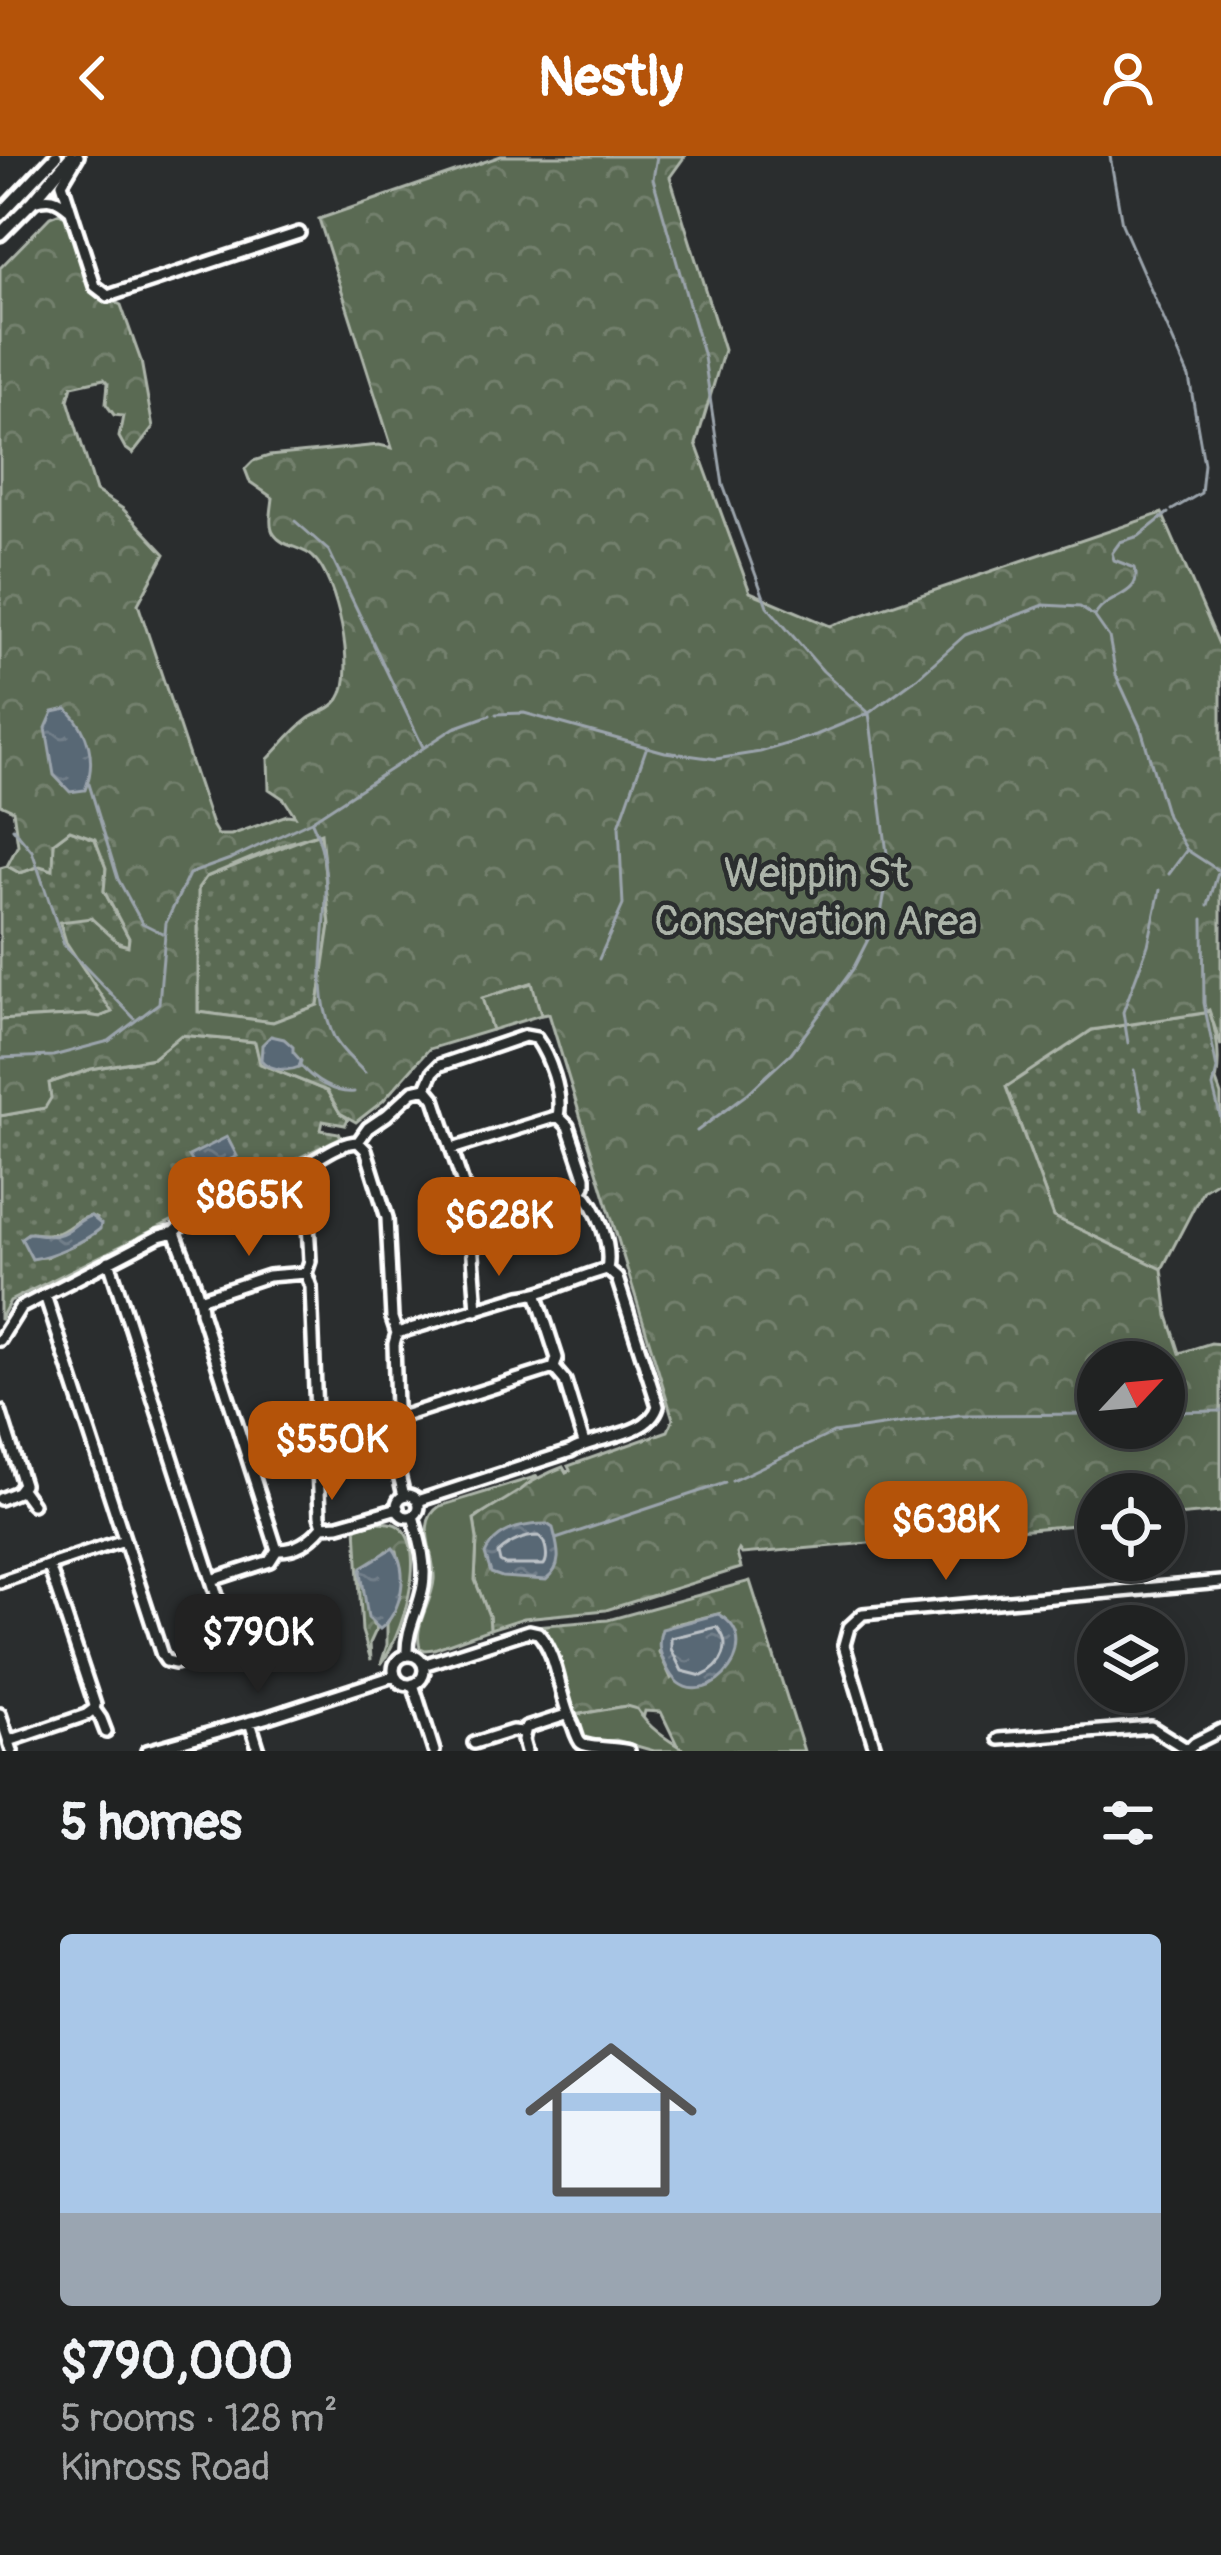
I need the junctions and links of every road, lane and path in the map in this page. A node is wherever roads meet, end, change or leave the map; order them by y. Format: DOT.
graph roads {
  1 [pos="56,156"];
  2 [pos="75,156"];
  3 [pos="33,201"];
  4 [pos="69,209"];
  5 [pos="0,215"];
  6 [pos="299,233"];
  7 [pos="0,234"];
  8 [pos="426,1088"];
  9 [pos="558,1116"];
  10 [pos="358,1142"];
  11 [pos="452,1149"];
  12 [pos="302,1169"];
  13 [pos="581,1191"];
  14 [pos="471,1224"];
  15 [pos="175,1232"];
  16 [pos="109,1261"];
  17 [pos="607,1269"];
  18 [pos="306,1273"];
  19 [pos="45,1295"];
  20 [pos="537,1295"];
  21 [pos="202,1298"];
  22 [pos="476,1310"];
  23 [pos="397,1333"];
  24 [pos="0,1340"];
  25 [pos="554,1368"];
  26 [pos="0,1411"];
  27 [pos="397,1418"];
  28 [pos="584,1442"];
  29 [pos="21,1489"];
  30 [pos="404,1496"];
  31 [pos="0,1498"];
  32 [pos="418,1501"];
  33 [pos="32,1504"];
  34 [pos="398,1508"];
  35 [pos="413,1516"];
  36 [pos="323,1526"];
  37 [pos="124,1540"];
  38 [pos="277,1550"];
  39 [pos="49,1566"];
  40 [pos="212,1580"];
  41 [pos="0,1582"];
  42 [pos="1221,1582"];
  43 [pos="256,1641"];
  44 [pos="226,1643"];
  45 [pos="407,1654"];
  46 [pos="423,1665"];
  47 [pos="394,1676"];
  48 [pos="412,1684"];
  49 [pos="94,1709"];
  50 [pos="0,1714"];
  51 [pos="566,1715"];
  52 [pos="250,1722"];
  53 [pos="1221,1730"];
  54 [pos="106,1732"];
  55 [pos="523,1732"];
  56 [pos="999,1739"];
  57 [pos="474,1743"];
  58 [pos="10,1746"];
  59 [pos="147,1751"];
  60 [pos="259,1751"];
  61 [pos="434,1751"];
  62 [pos="526,1751"];
  63 [pos="629,1751"];
  64 [pos="876,1751"];
  65 [pos="1187,1751"];
  1 -- 5 [label="main road"];
  2 -- 3 [label="main road"];
  2 -- 4 [label="street"];
  3 -- 4 [label="street"];
  3 -- 7 [label="main road"];
  4 -- 6 [label="street"];
  8 -- 9 [label="street"];
  8 -- 10 [label="street"];
  8 -- 11 [label="street"];
  9 -- 11 [label="street"];
  9 -- 13 [label="street"];
  10 -- 12 [label="street"];
  10 -- 23 [label="street"];
  11 -- 14 [label="street"];
  12 -- 15 [label="street"];
  12 -- 18 [label="street"];
  13 -- 14 [label="street"];
  13 -- 17 [label="street"];
  14 -- 22 [label="street"];
  15 -- 16 [label="street"];
  15 -- 21 [label="street"];
  16 -- 19 [label="street"];
  16 -- 40 [label="street"];
  17 -- 20 [label="street"];
  17 -- 28 [label="street"];
  18 -- 21 [label="street"];
  18 -- 36 [label="street"];
  19 -- 24 [label="street"];
  19 -- 37 [label="street"];
  20 -- 22 [label="street"];
  20 -- 25 [label="street"];
  21 -- 38 [label="street"];
  22 -- 23 [label="street"];
  23 -- 27 [label="street"];
  25 -- 27 [label="street"];
  25 -- 28 [label="street"];
  26 -- 29 [label="street"];
  27 -- 30 [label="street"];
  28 -- 32 [label="street"];
  29 -- 31 [label="street"];
  29 -- 33 [label="street"];
  30 -- 32 [label="street"];
  30 -- 34 [label="street"];
  32 -- 35 [label="street"];
  34 -- 35 [label="street"];
  34 -- 36 [label="street"];
  35 -- 45 [label="street"];
  36 -- 38 [label="street"];
  37 -- 39 [label="street"];
  37 -- 44 [label="street"];
  38 -- 40 [label="street"];
  39 -- 41 [label="street"];
  39 -- 49 [label="street"];
  40 -- 44 [label="street"];
  42 -- 64 [label="street"];
  43 -- 44 [label="street"];
  45 -- 46 [label="street"];
  45 -- 47 [label="street"];
  46 -- 48 [label="street"];
  46 -- 51 [label="street"];
  47 -- 48 [label="street"];
  47 -- 52 [label="street"];
  48 -- 61 [label="street"];
  49 -- 54 [label="street"];
  49 -- 58 [label="street"];
  50 -- 58 [label="street"];
  51 -- 55 [label="street"];
  51 -- 63 [label="street"];
  52 -- 59 [label="street"];
  52 -- 60 [label="street"];
  53 -- 65 [label="street"];
  55 -- 57 [label="street"];
  55 -- 62 [label="street"];
  56 -- 65 [label="street"];
}
